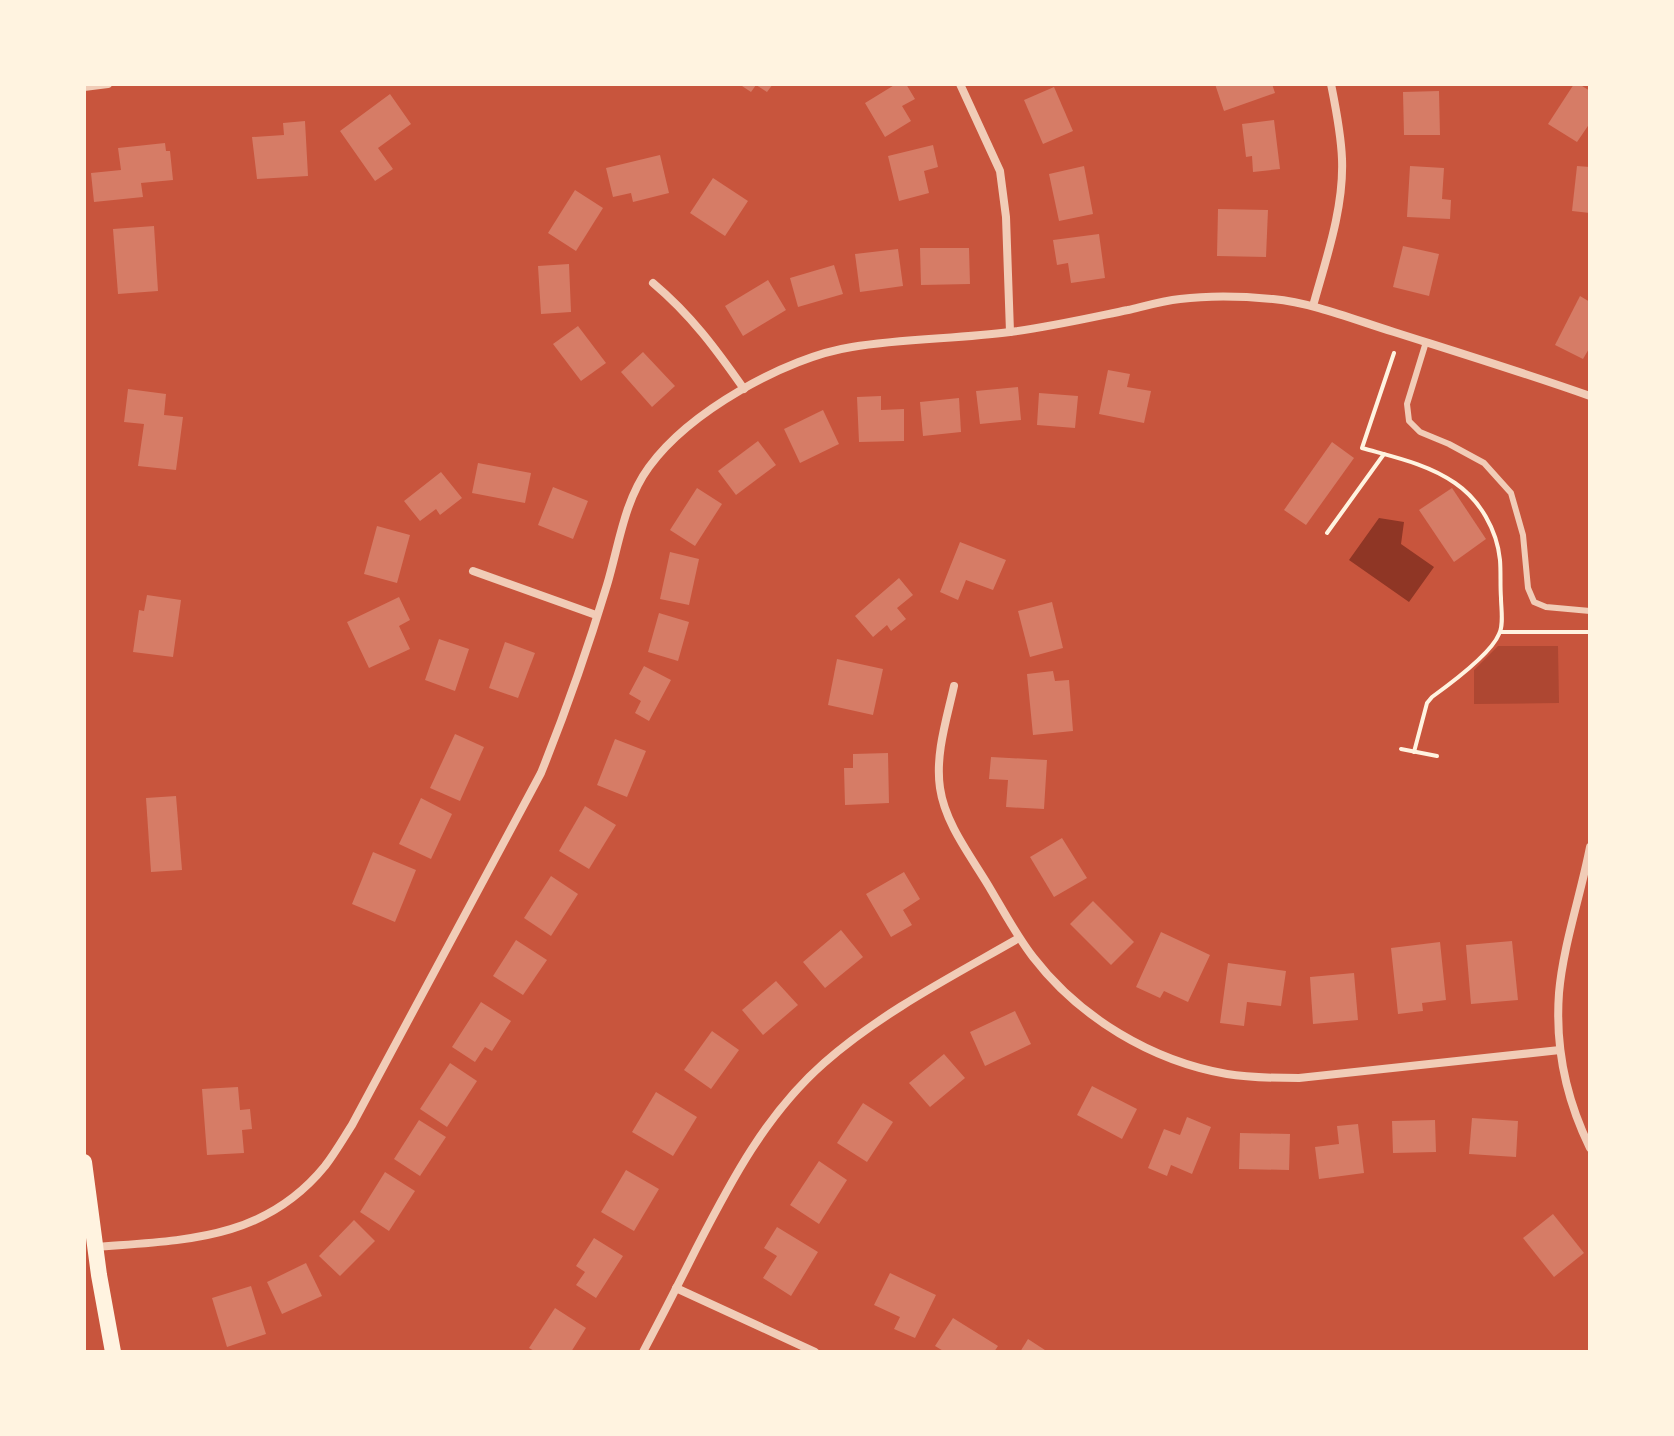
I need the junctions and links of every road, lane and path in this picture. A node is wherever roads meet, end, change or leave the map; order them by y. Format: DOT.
graph roads {
  1 [pos="108,84"];
  2 [pos="960,84"];
  3 [pos="1331,84"];
  4 [pos="84,87"];
  5 [pos="653,283"];
  6 [pos="1313,306"];
  7 [pos="1010,332"];
  8 [pos="1426,342"];
  9 [pos="1394,353"];
  10 [pos="744,389"];
  11 [pos="1590,396"];
  12 [pos="1384,454"];
  13 [pos="1327,533"];
  14 [pos="473,571"];
  15 [pos="1590,611"];
  16 [pos="596,615"];
  17 [pos="1501,632"];
  18 [pos="1590,632"];
  19 [pos="954,686"];
  20 [pos="1401,749"];
  21 [pos="1414,752"];
  22 [pos="1437,756"];
  23 [pos="1590,847"];
  24 [pos="1589,858"];
  25 [pos="1019,938"];
  26 [pos="1560,1050"];
  27 [pos="1590,1148"];
  28 [pos="84,1162"];
  29 [pos="95,1247"];
  30 [pos="676,1288"];
  31 [pos="113,1352"];
  32 [pos="643,1352"];
  33 [pos="815,1352"];
  1 -- 4 [label="street"];
  2 -- 7 [label="street"];
  3 -- 6 [label="street"];
  5 -- 10 [label="street"];
  6 -- 7 [label="street"];
  6 -- 8 [label="street"];
  7 -- 10 [label="street"];
  8 -- 11 [label="street"];
  8 -- 15 [label="lane"];
  9 -- 12 [label="path"];
  10 -- 16 [label="street"];
  12 -- 13 [label="path"];
  12 -- 17 [label="path"];
  14 -- 16 [label="street"];
  16 -- 29 [label="street"];
  17 -- 18 [label="path"];
  17 -- 21 [label="path"];
  19 -- 25 [label="street"];
  20 -- 21 [label="path"];
  21 -- 22 [label="path"];
  23 -- 24 [label="street"];
  24 -- 26 [label="street"];
  25 -- 26 [label="street"];
  25 -- 30 [label="street"];
  26 -- 27 [label="street"];
  28 -- 29 [label="main road"];
  29 -- 31 [label="main road"];
  30 -- 32 [label="street"];
  30 -- 33 [label="street"];
}
